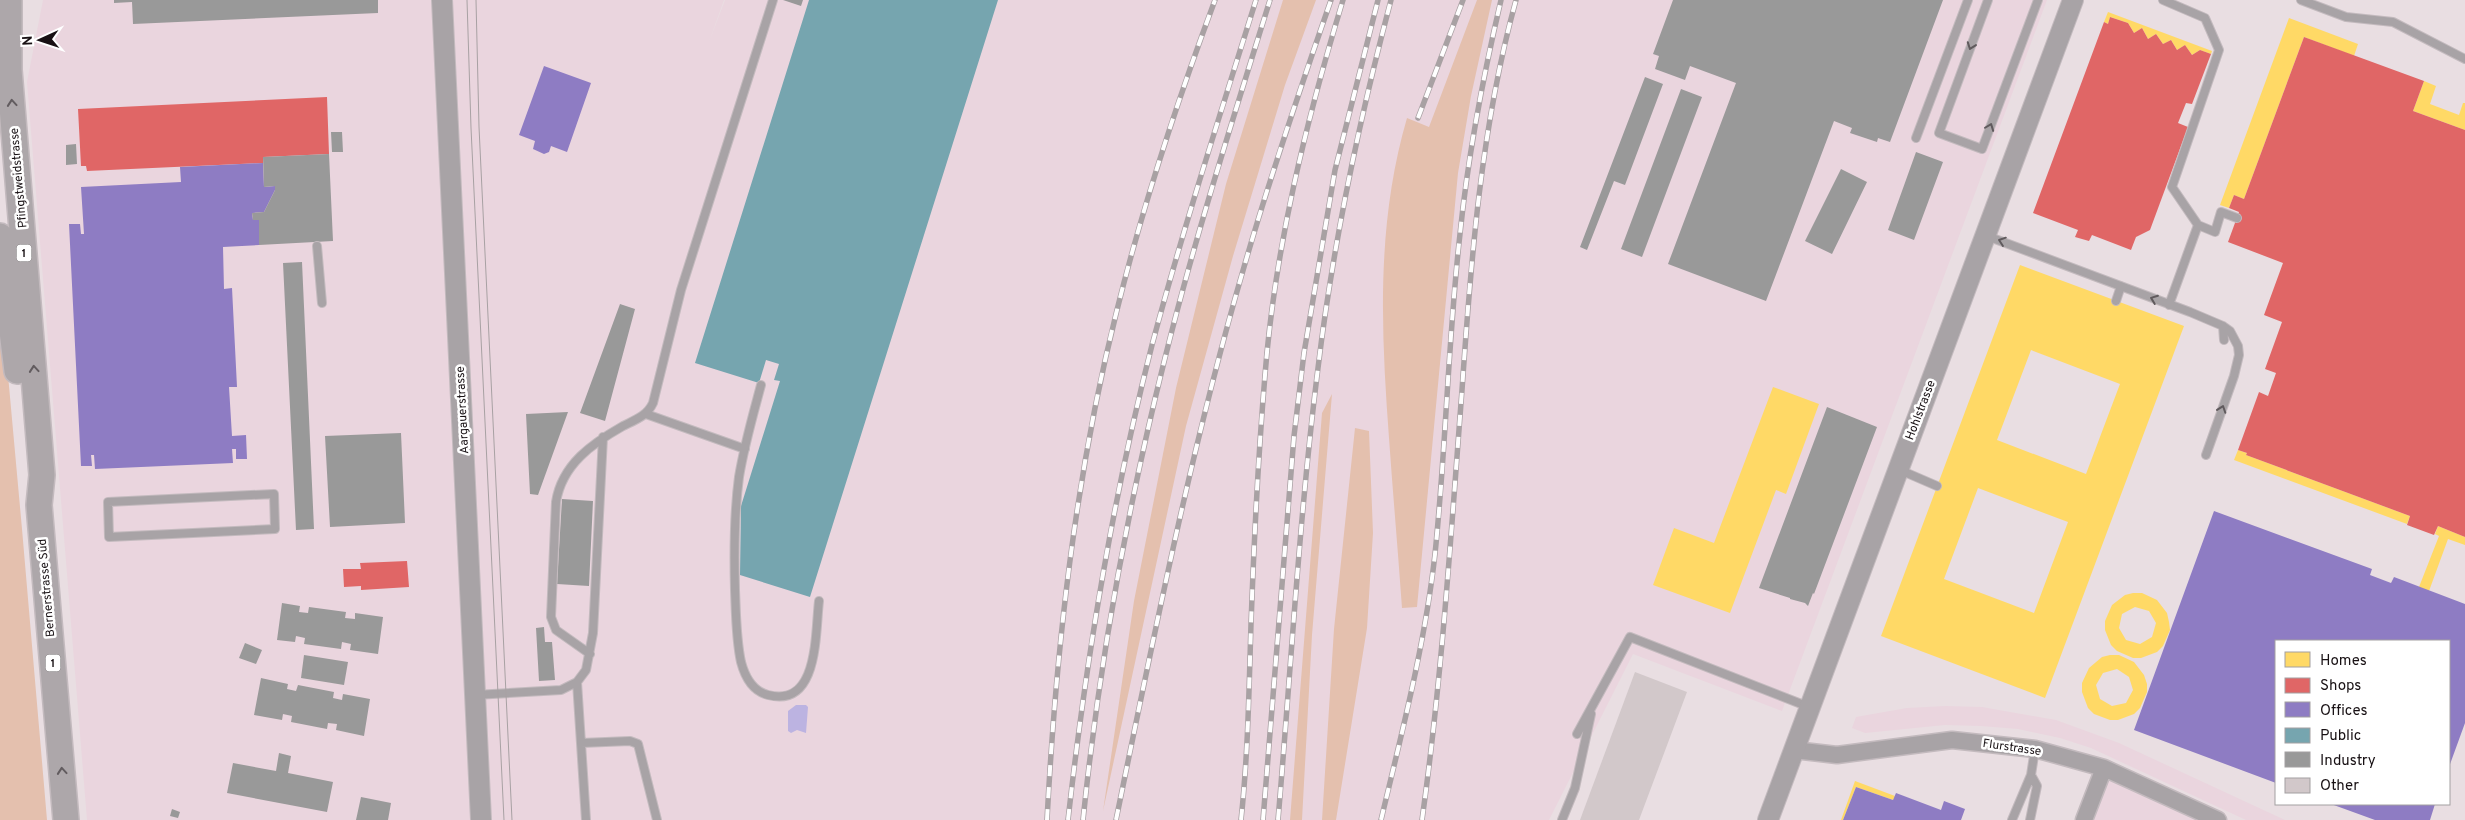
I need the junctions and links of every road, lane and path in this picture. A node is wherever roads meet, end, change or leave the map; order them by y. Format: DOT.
graph roads {
  1 [pos="9,0"];
  2 [pos="442,0"];
  3 [pos="773,0"];
  4 [pos="1968,0"];
  5 [pos="1988,0"];
  6 [pos="2038,0"];
  7 [pos="2073,0"];
  8 [pos="2163,0"];
  9 [pos="2301,0"];
  10 [pos="4,30"];
  11 [pos="2465,59"];
  12 [pos="1916,138"];
  13 [pos="2237,218"];
  14 [pos="2198,226"];
  15 [pos="0,236"];
  16 [pos="1986,236"];
  17 [pos="317,246"];
  18 [pos="2121,286"];
  19 [pos="2116,301"];
  20 [pos="322,303"];
  21 [pos="2169,305"];
  22 [pos="2223,326"];
  23 [pos="2224,340"];
  24 [pos="761,385"];
  25 [pos="646,414"];
  26 [pos="603,437"];
  27 [pos="745,449"];
  28 [pos="2206,455"];
  29 [pos="1898,470"];
  30 [pos="1937,486"];
  31 [pos="39,505"];
  32 [pos="109,537"];
  33 [pos="819,601"];
  34 [pos="590,654"];
  35 [pos="576,682"];
  36 [pos="475,695"];
  37 [pos="1593,704"];
  38 [pos="1809,707"];
  39 [pos="1577,734"];
  40 [pos="581,743"];
  41 [pos="2035,749"];
  42 [pos="1794,750"];
  43 [pos="2104,768"];
  44 [pos="2031,775"];
  45 [pos="66,820"];
  46 [pos="481,820"];
  47 [pos="586,820"];
  48 [pos="656,820"];
  49 [pos="1562,820"];
  50 [pos="1768,820"];
  51 [pos="2012,820"];
  52 [pos="2030,820"];
  53 [pos="2084,820"];
  54 [pos="2218,820"];
  1 -- 10 [label="main road, Pfingstweidstrasse / 1"];
  2 -- 36 [label="street, Aargauerstrasse"];
  3 -- 25 [label="lane"];
  4 -- 12 [label="lane"];
  5 -- 6 [label="lane, one-way"];
  7 -- 16 [label="street, Hohlstrasse"];
  8 -- 14 [label="lane"];
  9 -- 11 [label="lane"];
  31 -- 10 [label="main road, Pfingstweidstrasse / 1, one-way"];
  13 -- 14 [label="lane"];
  14 -- 21 [label="lane"];
  15 -- 31 [label="main road"];
  18 -- 16 [label="lane, one-way"];
  16 -- 29 [label="street, Hohlstrasse"];
  17 -- 20 [label="lane"];
  18 -- 19 [label="lane"];
  21 -- 18 [label="lane, one-way"];
  21 -- 22 [label="lane"];
  22 -- 23 [label="lane"];
  28 -- 22 [label="lane, one-way"];
  24 -- 27 [label="lane"];
  25 -- 26 [label="lane"];
  25 -- 27 [label="lane"];
  26 -- 34 [label="lane"];
  26 -- 34 [label="lane"];
  27 -- 33 [label="lane"];
  29 -- 30 [label="lane"];
  29 -- 38 [label="street, Hohlstrasse"];
  45 -- 31 [label="main road, Bernerstrasse Süd / 1, one-way"];
  32 -- 32 [label="lane"];
  34 -- 35 [label="lane"];
  35 -- 36 [label="lane"];
  35 -- 40 [label="lane"];
  36 -- 46 [label="street, Aargauerstrasse"];
  37 -- 38 [label="lane"];
  37 -- 39 [label="lane"];
  37 -- 49 [label="lane"];
  38 -- 42 [label="street, Hohlstrasse"];
  40 -- 47 [label="lane"];
  40 -- 48 [label="lane"];
  41 -- 42 [label="street, Flurstrasse"];
  41 -- 43 [label="street, Flurstrasse"];
  41 -- 44 [label="lane"];
  42 -- 50 [label="street, Hohlstrasse"];
  43 -- 53 [label="street"];
  43 -- 54 [label="street, Flurstrasse"];
  44 -- 51 [label="lane"];
  44 -- 52 [label="lane"];
}
